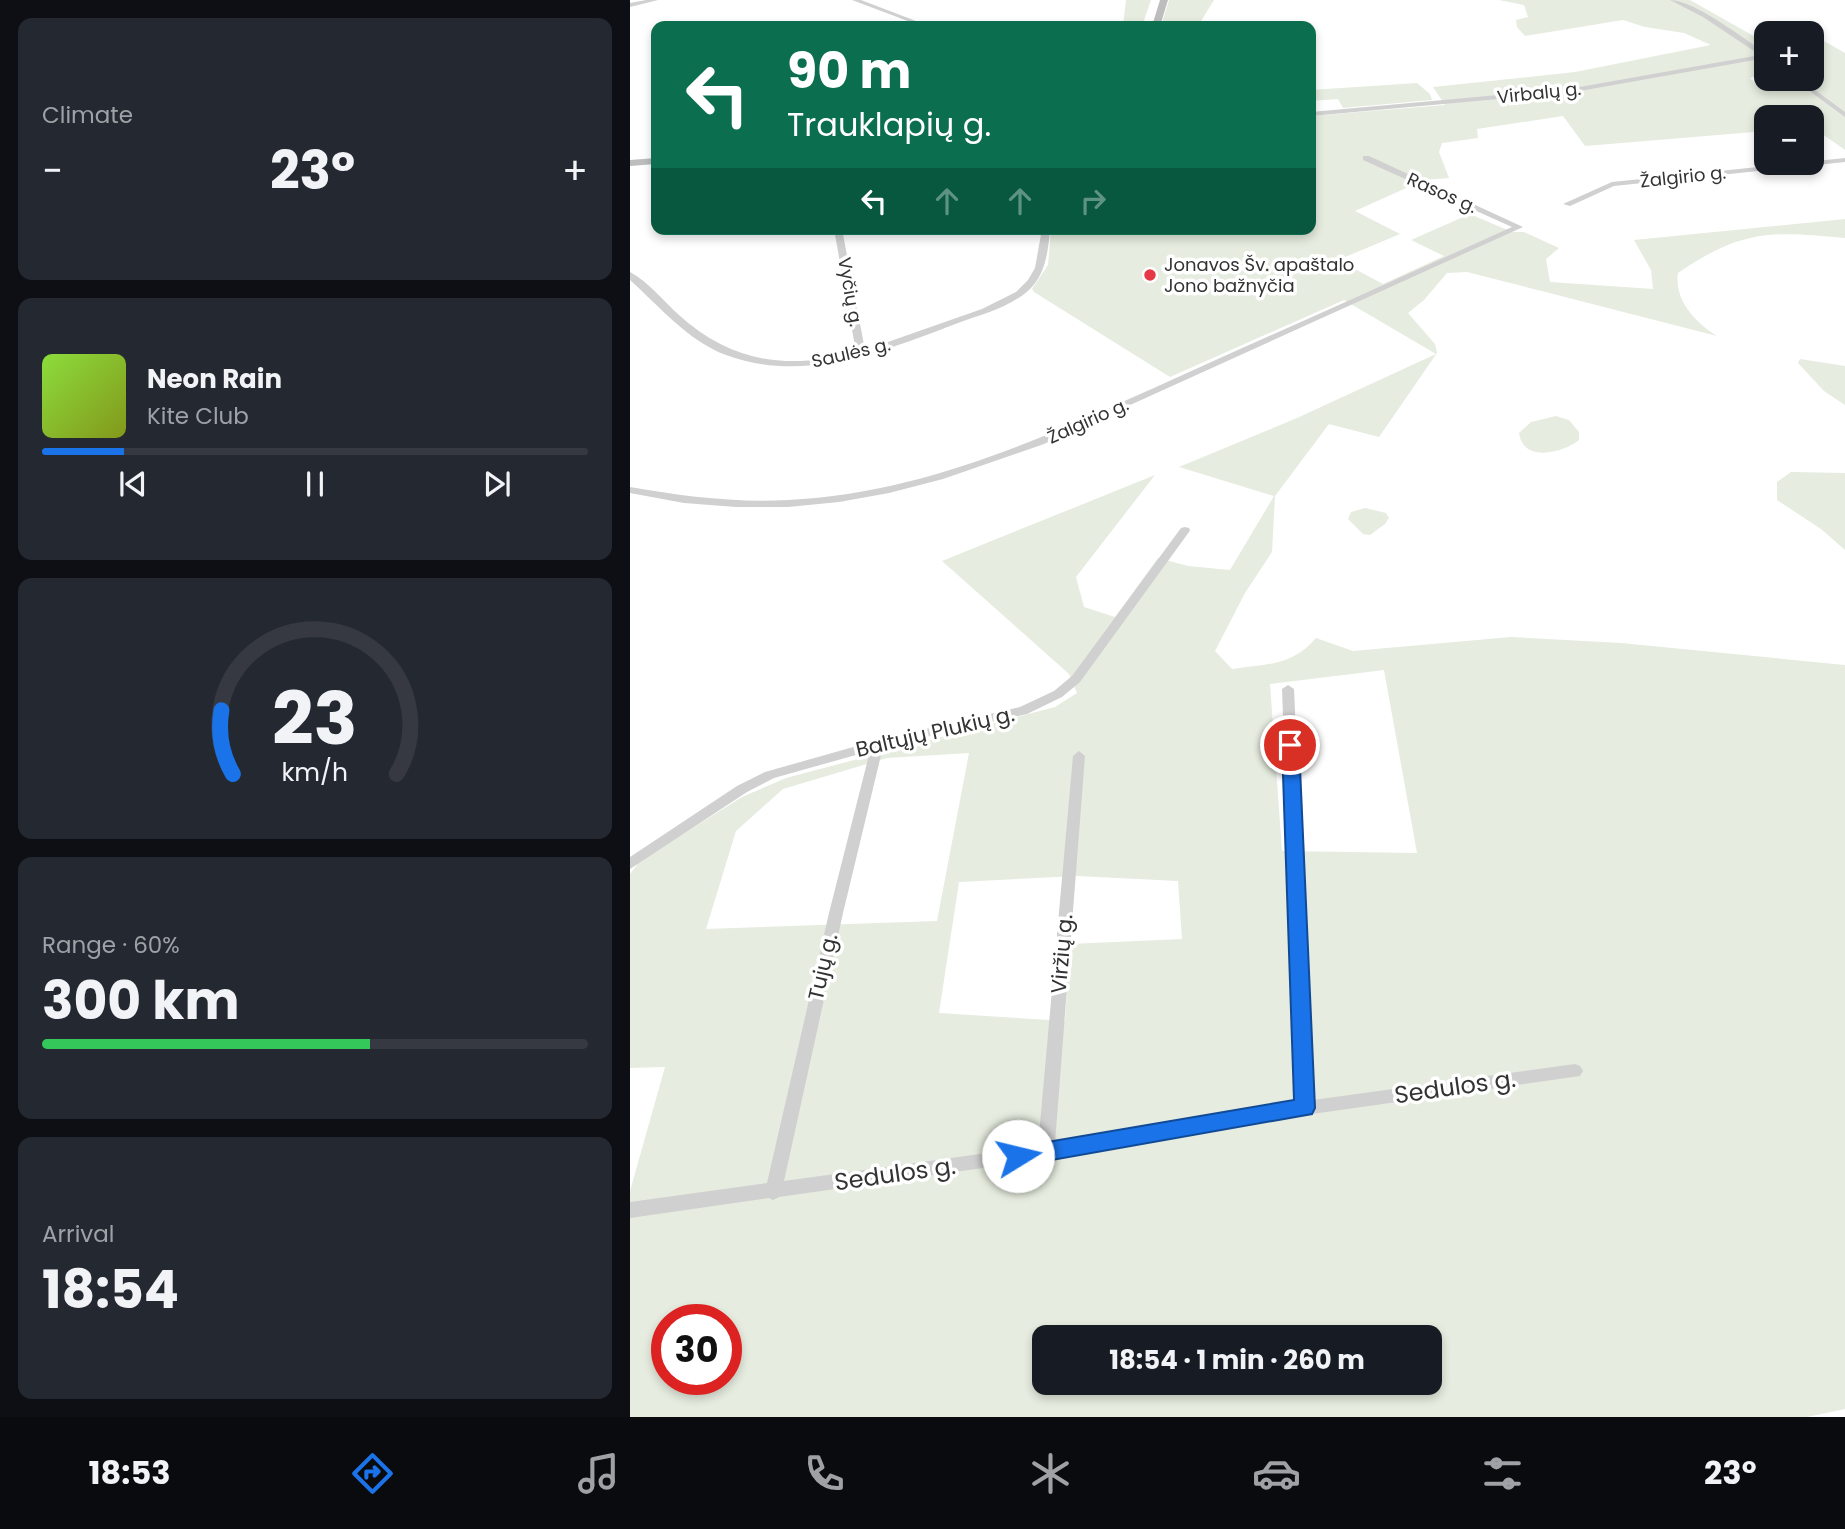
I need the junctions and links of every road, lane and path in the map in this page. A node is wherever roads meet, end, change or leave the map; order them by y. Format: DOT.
graph roads {
  1 [pos="655,0"];
  2 [pos="855,0"];
  3 [pos="1164,0"];
  4 [pos="1673,0"];
  5 [pos="630,5"];
  6 [pos="912,21"];
  7 [pos="1158,21"];
  8 [pos="1754,48"];
  9 [pos="1754,58"];
  10 [pos="1812,91"];
  11 [pos="1316,114"];
  12 [pos="1845,115"];
  13 [pos="1366,158"];
  14 [pos="1845,160"];
  15 [pos="651,161"];
  16 [pos="630,163"];
  17 [pos="1567,204"];
  18 [pos="1519,227"];
  19 [pos="839,235"];
  20 [pos="1045,235"];
  21 [pos="630,275"];
  22 [pos="861,355"];
  23 [pos="630,490"];
  24 [pos="1185,530"];
  25 [pos="1288,689"];
  26 [pos="878,744"];
  27 [pos="1079,756"];
  28 [pos="630,864"];
  29 [pos="1575,1071"];
  30 [pos="1305,1108"];
  31 [pos="1046,1152"];
  32 [pos="773,1192"];
  33 [pos="630,1210"];
  1 -- 5 [label="street"];
  2 -- 6 [label="street"];
  3 -- 7 [label="main road"];
  4 -- 8 [label="street"];
  9 -- 11 [label="street, Virbalų g."];
  10 -- 12 [label="street"];
  13 -- 18 [label="street, Rasos g."];
  14 -- 17 [label="street, Žalgirio g."];
  15 -- 16 [label="main road"];
  18 -- 23 [label="street, Žalgirio g."];
  19 -- 22 [label="street, Vyčių g."];
  20 -- 22 [label="street, Saulės g."];
  21 -- 22 [label="street, Saulės g."];
  24 -- 26 [label="street, Baltųjų Plukių g."];
  25 -- 30 [label="street"];
  26 -- 28 [label="street, Baltųjų Plukių g."];
  26 -- 32 [label="street, Tujų g."];
  27 -- 31 [label="street, Viržių g."];
  29 -- 30 [label="street, Sedulos g."];
  30 -- 31 [label="street, Sedulos g."];
  31 -- 32 [label="street, Sedulos g."];
  32 -- 33 [label="street, Sedulos g."];
}
